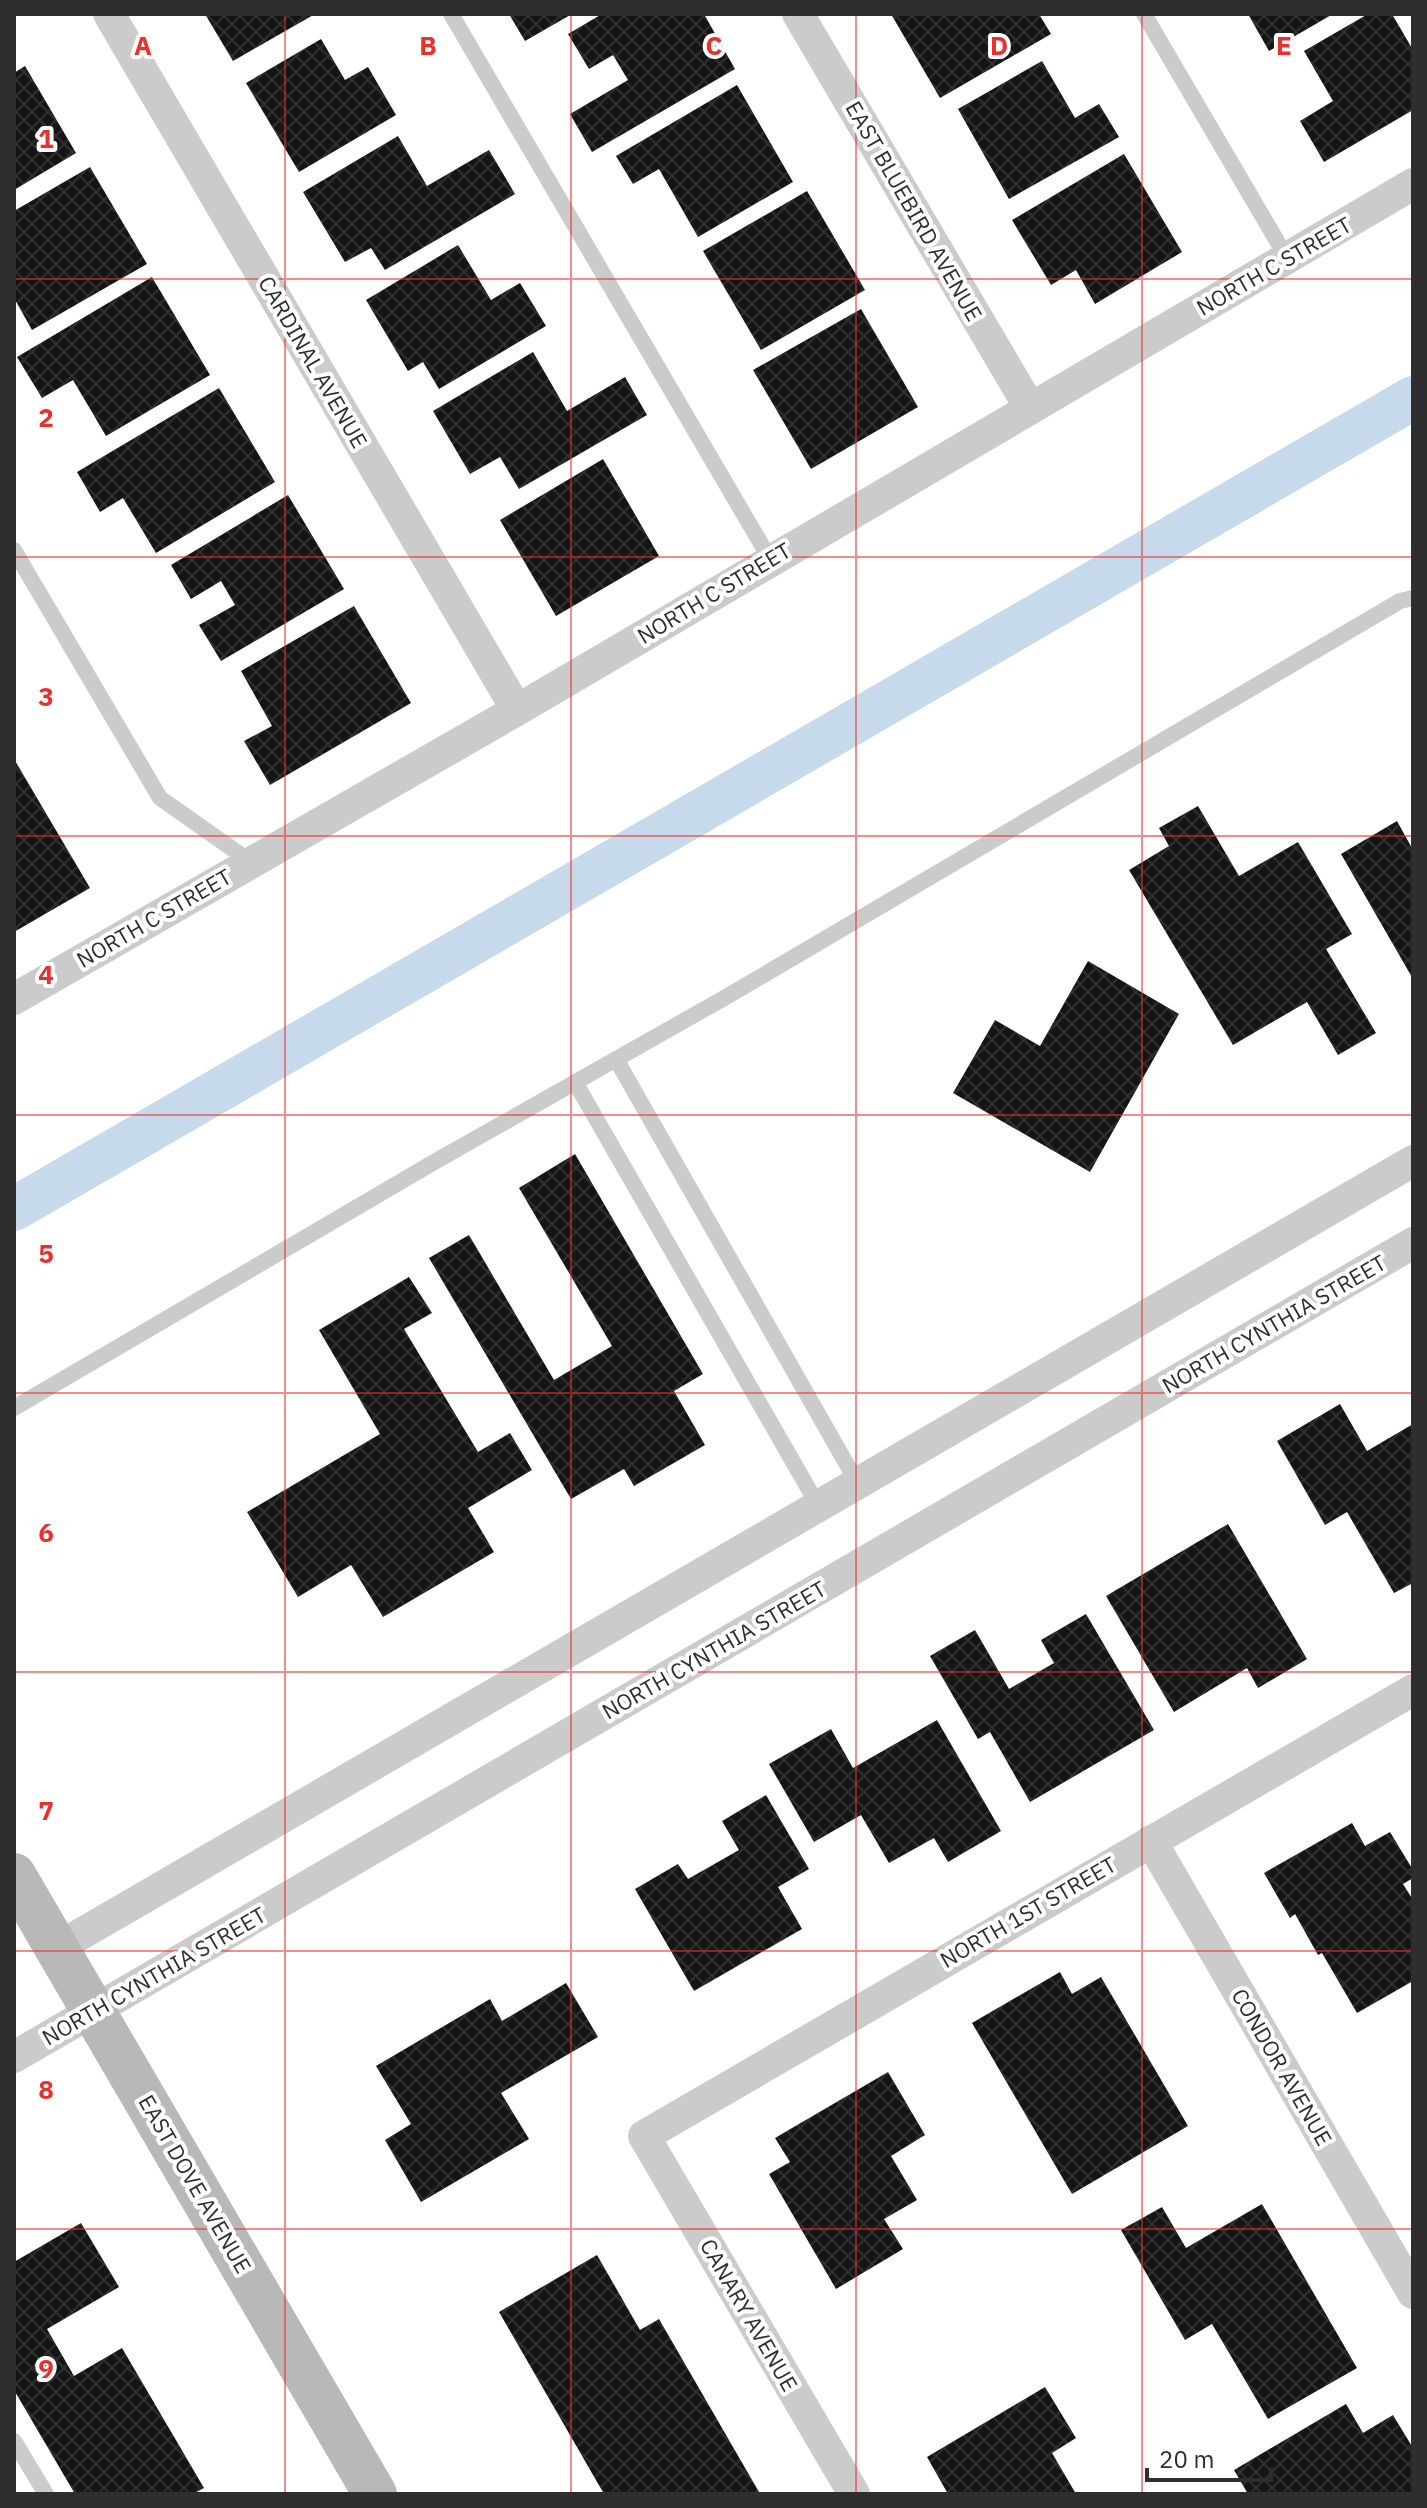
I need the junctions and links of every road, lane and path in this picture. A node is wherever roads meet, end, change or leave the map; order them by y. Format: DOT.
graph roads {
  1 [pos="109,14"];
  2 [pos="451,14"];
  3 [pos="798,14"];
  4 [pos="1144,14"];
  5 [pos="1413,184"];
  6 [pos="1287,258"];
  7 [pos="1030,408"];
  8 [pos="14,550"];
  9 [pos="770,559"];
  10 [pos="1413,598"];
  11 [pos="517,710"];
  12 [pos="251,862"];
  13 [pos="14,999"];
  14 [pos="616,1059"];
  15 [pos="575,1082"];
  16 [pos="1413,1161"];
  17 [pos="1413,1243"];
  18 [pos="14,1408"];
  19 [pos="858,1484"];
  20 [pos="819,1507"];
  21 [pos="1413,1690"];
  22 [pos="1151,1841"];
  23 [pos="14,1875"];
  24 [pos="57,1948"];
  25 [pos="94,2011"];
  26 [pos="14,2057"];
  27 [pos="644,2136"];
  28 [pos="1413,2293"];
  29 [pos="14,2441"];
  30 [pos="46,2494"];
  31 [pos="375,2494"];
  32 [pos="854,2494"];
  1 -- 11 [label="street, CARDINAL AVENUE"];
  2 -- 9 [label="lane"];
  3 -- 7 [label="street, EAST BLUEBIRD AVENUE"];
  4 -- 6 [label="lane"];
  5 -- 6 [label="street, NORTH C STREET"];
  6 -- 7 [label="street, NORTH C STREET"];
  7 -- 9 [label="street, NORTH C STREET"];
  8 -- 12 [label="lane"];
  9 -- 11 [label="street, NORTH C STREET"];
  10 -- 14 [label="lane"];
  11 -- 12 [label="street, NORTH C STREET"];
  12 -- 13 [label="street, NORTH C STREET"];
  14 -- 15 [label="lane"];
  14 -- 19 [label="lane"];
  15 -- 18 [label="lane"];
  15 -- 20 [label="lane"];
  16 -- 19 [label="street"];
  17 -- 25 [label="street, NORTH CYNTHIA STREET"];
  19 -- 20 [label="street"];
  20 -- 24 [label="street"];
  21 -- 22 [label="street, NORTH 1ST STREET"];
  22 -- 27 [label="street, NORTH 1ST STREET"];
  22 -- 28 [label="street, CONDOR AVENUE"];
  23 -- 24 [label="main road, EAST DOVE AVENUE"];
  24 -- 25 [label="main road, EAST DOVE AVENUE"];
  25 -- 26 [label="street, NORTH CYNTHIA STREET"];
  25 -- 31 [label="main road, EAST DOVE AVENUE"];
  27 -- 32 [label="street, CANARY AVENUE"];
  29 -- 30 [label="lane"];
}
